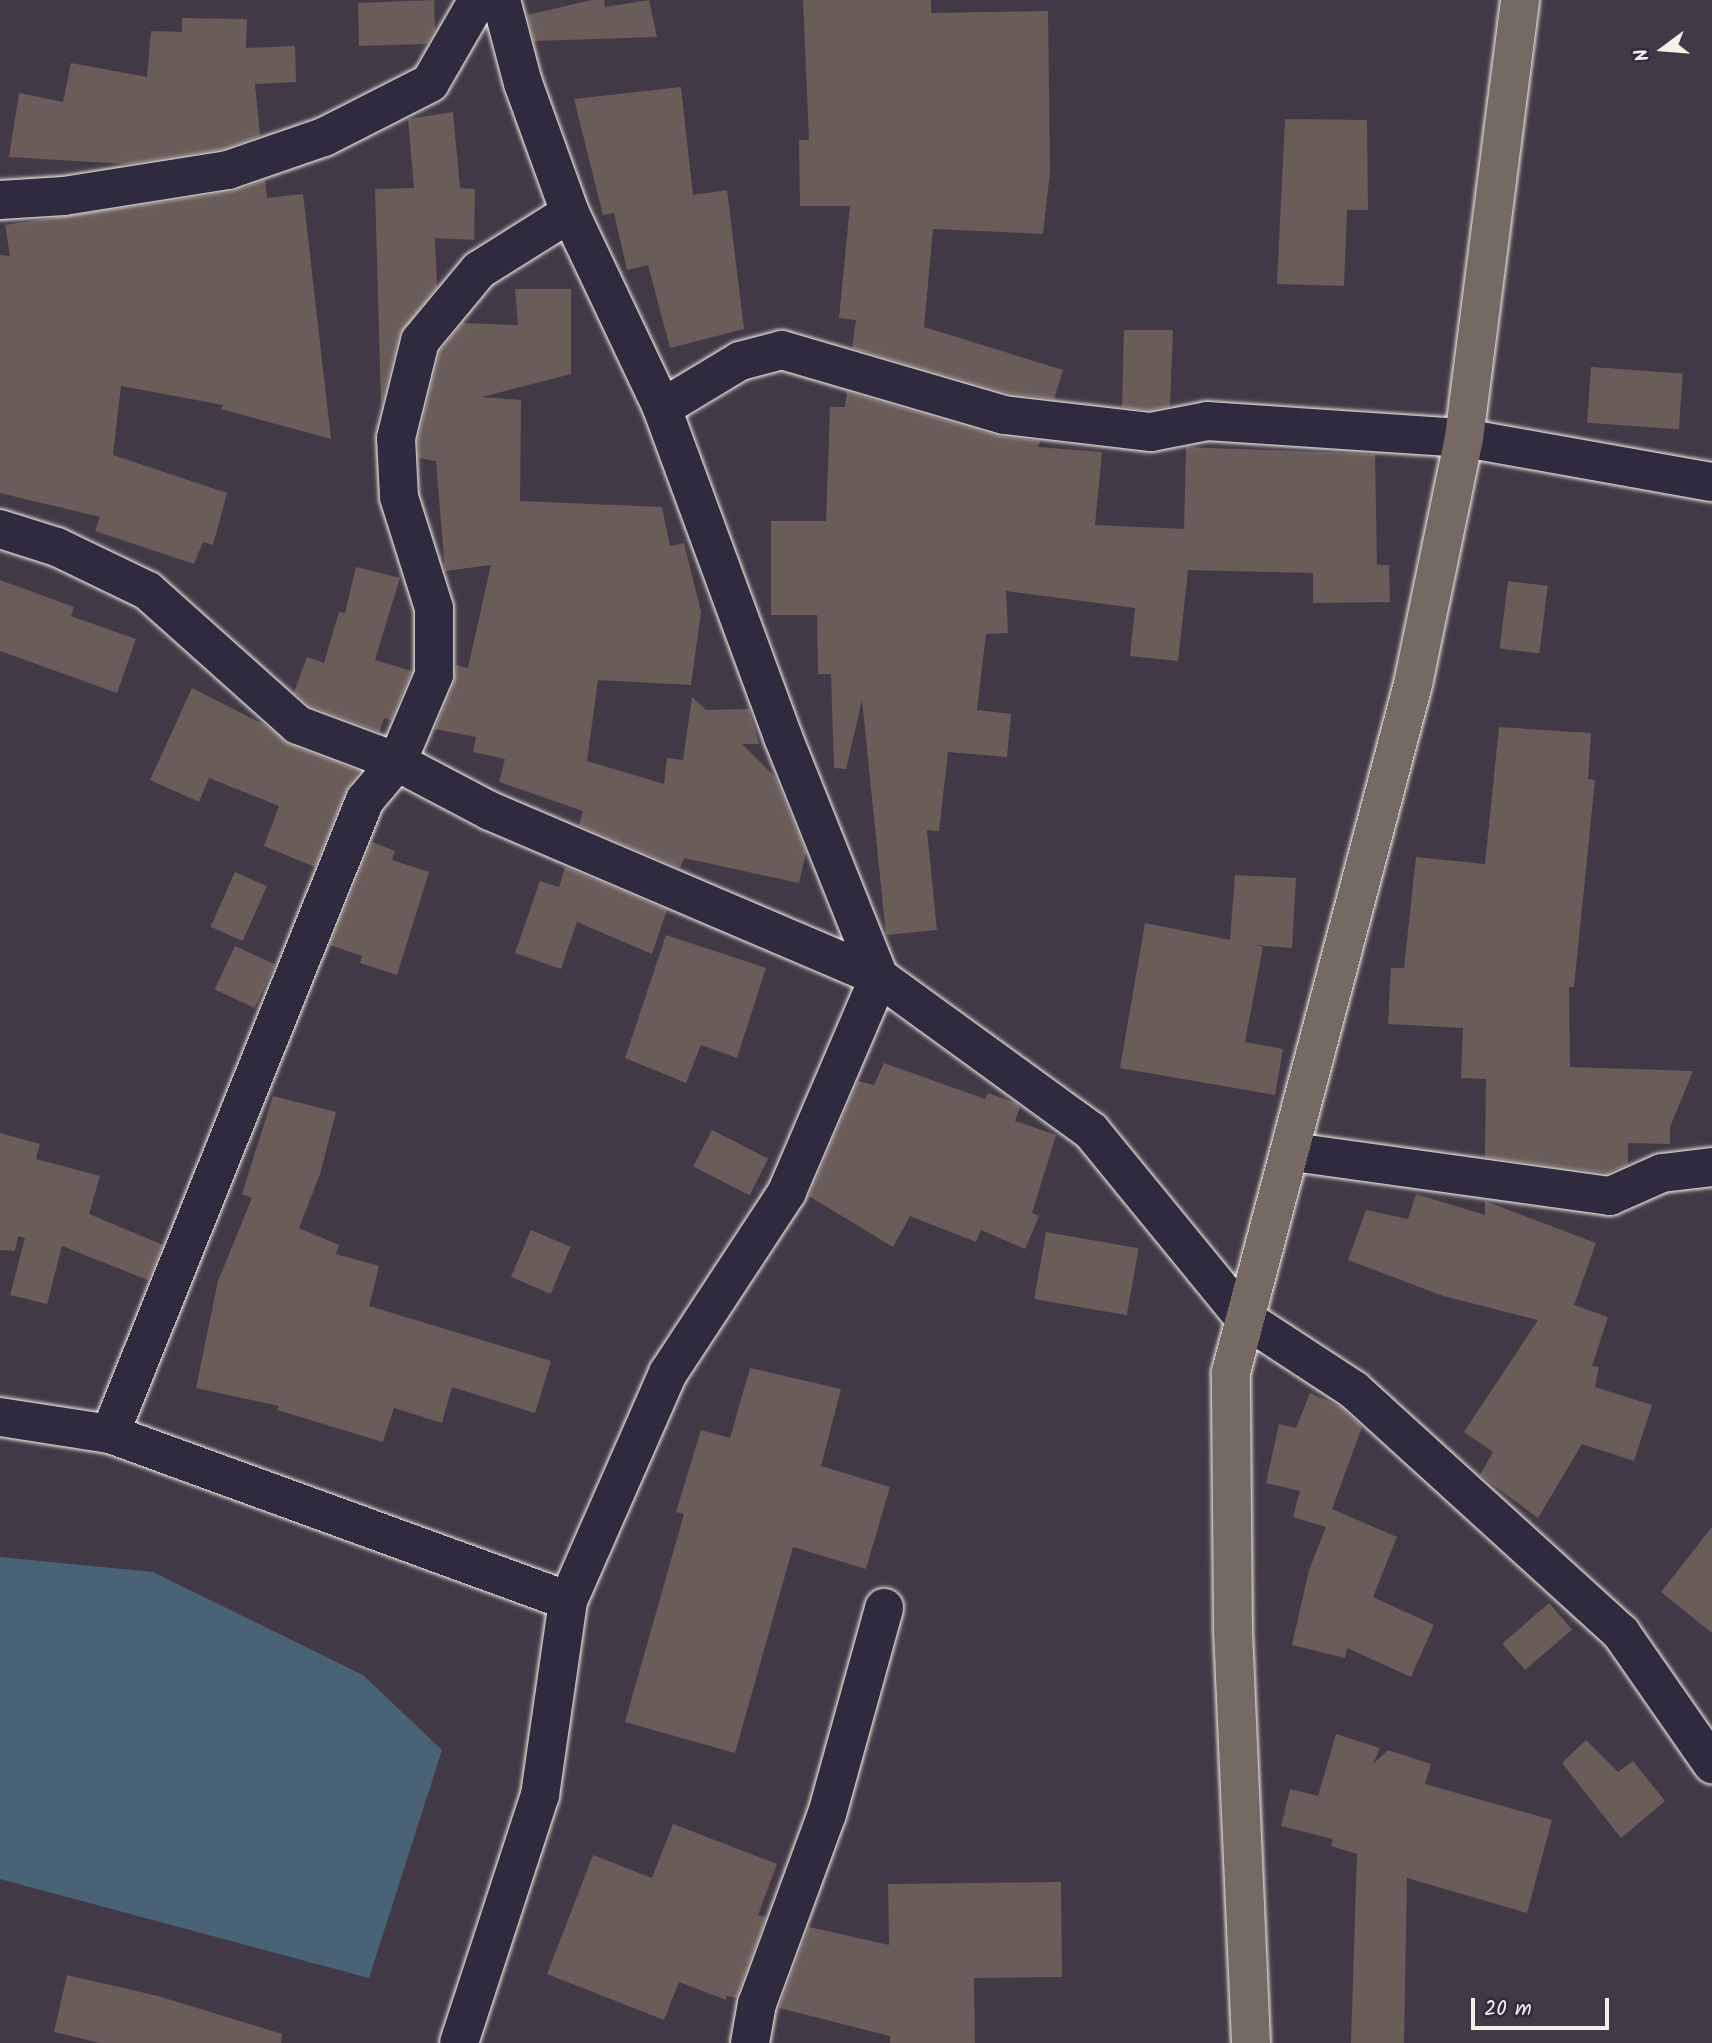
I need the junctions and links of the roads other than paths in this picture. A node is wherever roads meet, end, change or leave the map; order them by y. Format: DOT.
graph roads {
  1 [pos="478,0"];
  2 [pos="501,0"];
  3 [pos="1520,0"];
  4 [pos="0,200"];
  5 [pos="570,213"];
  6 [pos="662,408"];
  7 [pos="1464,438"];
  8 [pos="1712,482"];
  9 [pos="0,529"];
  10 [pos="397,762"];
  11 [pos="879,977"];
  12 [pos="1293,1152"];
  13 [pos="1712,1167"];
  14 [pos="1244,1318"];
  15 [pos="0,1417"];
  16 [pos="110,1434"];
  17 [pos="568,1601"];
  18 [pos="884,1608"];
  19 [pos="1712,1764"];
  20 [pos="459,2043"];
  21 [pos="750,2043"];
  22 [pos="1251,2043"];
  1 -- 4 [label="street"];
  2 -- 5 [label="street"];
  3 -- 7 [label="main road"];
  5 -- 6 [label="street"];
  5 -- 10 [label="street"];
  6 -- 7 [label="street"];
  6 -- 11 [label="street"];
  7 -- 8 [label="street"];
  7 -- 12 [label="main road"];
  9 -- 10 [label="street"];
  10 -- 11 [label="street"];
  10 -- 16 [label="street"];
  11 -- 14 [label="street"];
  11 -- 17 [label="street"];
  12 -- 13 [label="street"];
  12 -- 14 [label="main road"];
  14 -- 19 [label="street"];
  14 -- 22 [label="main road"];
  15 -- 16 [label="street"];
  16 -- 17 [label="street"];
  17 -- 20 [label="street"];
  18 -- 21 [label="street"];
}
